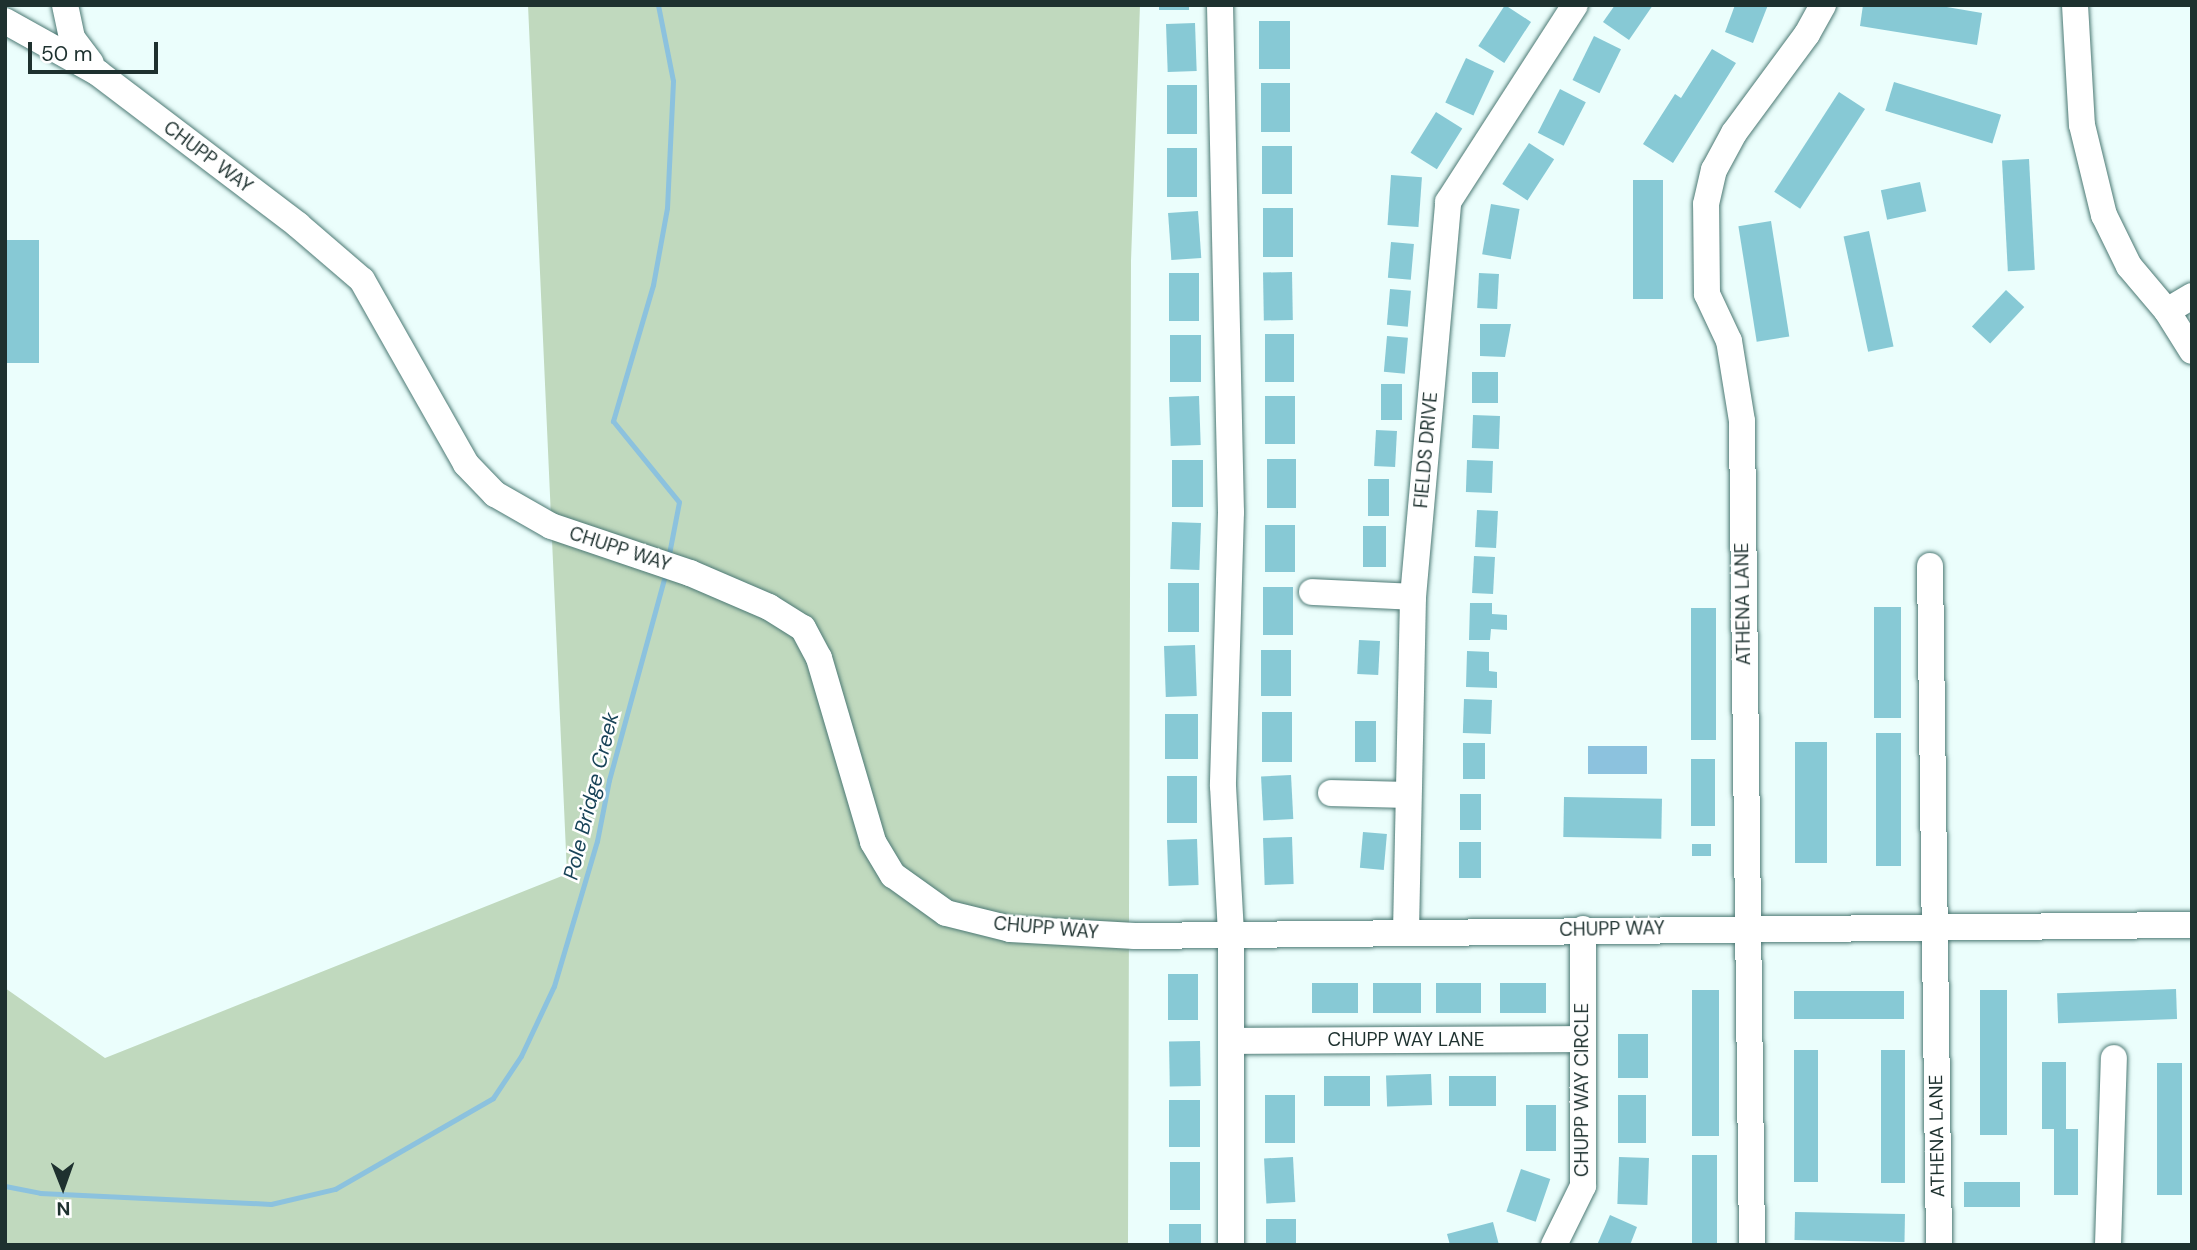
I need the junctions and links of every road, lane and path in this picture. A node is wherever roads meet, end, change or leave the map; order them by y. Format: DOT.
graph roads {
  1 [pos="65,5"];
  2 [pos="1220,5"];
  3 [pos="1575,5"];
  4 [pos="1823,5"];
  5 [pos="2075,5"];
  6 [pos="5,21"];
  7 [pos="98,73"];
  8 [pos="2192,296"];
  9 [pos="2167,311"];
  10 [pos="2192,351"];
  11 [pos="1930,566"];
  12 [pos="1312,592"];
  13 [pos="1413,597"];
  14 [pos="1331,793"];
  15 [pos="1406,794"];
  16 [pos="2192,925"];
  17 [pos="1933,927"];
  18 [pos="1750,928"];
  19 [pos="1583,929"];
  20 [pos="1406,932"];
  21 [pos="1231,934"];
  22 [pos="1581,1039"];
  23 [pos="1231,1041"];
  24 [pos="2114,1058"];
  25 [pos="1231,1245"];
  26 [pos="1555,1245"];
  27 [pos="1752,1245"];
  28 [pos="1939,1245"];
  29 [pos="2108,1245"];
  1 -- 7 [label="street"];
  2 -- 21 [label="street"];
  3 -- 13 [label="street, FIELDS DRIVE"];
  4 -- 18 [label="street, ATHENA LANE"];
  5 -- 9 [label="street"];
  6 -- 7 [label="street"];
  7 -- 21 [label="street, CHUPP WAY"];
  8 -- 9 [label="street"];
  9 -- 10 [label="street"];
  11 -- 17 [label="street, ATHENA LANE"];
  12 -- 13 [label="street"];
  13 -- 15 [label="street, FIELDS DRIVE"];
  14 -- 15 [label="street"];
  15 -- 20 [label="street, FIELDS DRIVE"];
  16 -- 17 [label="street, CHUPP WAY"];
  17 -- 18 [label="street, CHUPP WAY"];
  17 -- 28 [label="street, ATHENA LANE"];
  18 -- 19 [label="street, CHUPP WAY"];
  18 -- 27 [label="street, ATHENA LANE"];
  19 -- 20 [label="street, CHUPP WAY"];
  19 -- 22 [label="street, CHUPP WAY CIRCLE"];
  20 -- 21 [label="street, CHUPP WAY"];
  21 -- 23 [label="street"];
  22 -- 23 [label="street, CHUPP WAY LANE"];
  22 -- 26 [label="street, CHUPP WAY CIRCLE"];
  23 -- 25 [label="street"];
  24 -- 29 [label="street"];
}
